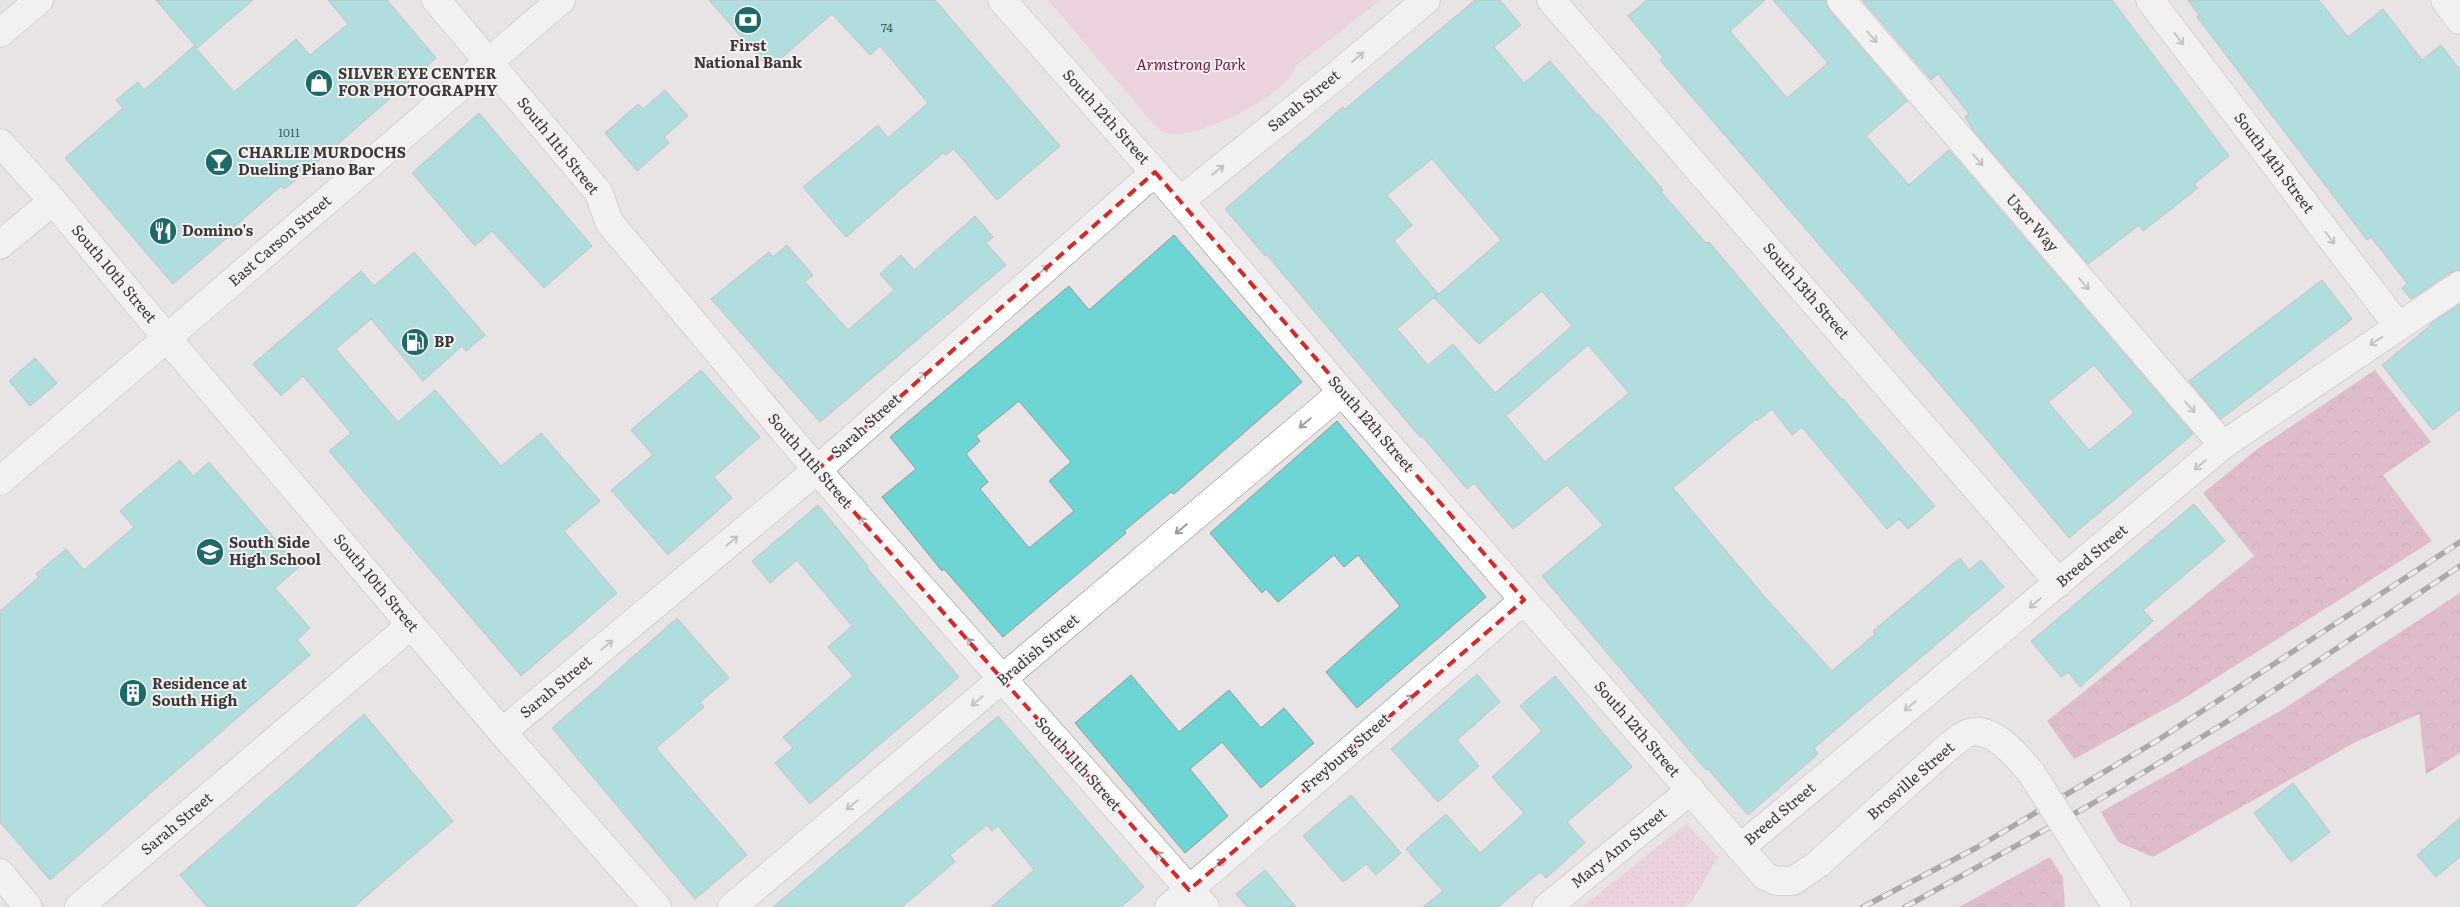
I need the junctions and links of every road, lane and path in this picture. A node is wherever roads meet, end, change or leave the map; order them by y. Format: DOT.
graph roads {
  1 [pos="40,0"];
  2 [pos="436,0"];
  3 [pos="561,0"];
  4 [pos="1002,0"];
  5 [pos="1426,0"];
  6 [pos="1552,0"];
  7 [pos="1840,0"];
  8 [pos="2150,0"];
  9 [pos="2445,0"];
  10 [pos="2460,20"];
  11 [pos="0,33"];
  12 [pos="489,62"];
  13 [pos="0,143"];
  14 [pos="1155,172"];
  15 [pos="53,201"];
  16 [pos="1180,201"];
  17 [pos="0,245"];
  18 [pos="2460,285"];
  19 [pos="2398,326"];
  20 [pos="166,337"];
  21 [pos="1342,392"];
  22 [pos="2223,445"];
  23 [pos="817,470"];
  24 [pos="0,481"];
  25 [pos="2059,583"];
  26 [pos="1524,600"];
  27 [pos="411,625"];
  28 [pos="1003,680"];
  29 [pos="502,732"];
  30 [pos="1690,790"];
  31 [pos="1740,848"];
  32 [pos="0,873"];
  33 [pos="1197,898"];
  34 [pos="28,907"];
  35 [pos="79,907"];
  36 [pos="657,907"];
  37 [pos="732,907"];
  38 [pos="1169,907"];
  39 [pos="1547,907"];
  40 [pos="2117,907"];
  1 -- 11 [label="street"];
  2 -- 12 [label="street, South 11th Street"];
  3 -- 12 [label="street, East Carson Street"];
  4 -- 14 [label="street, South 12th Street"];
  16 -- 5 [label="street, Sarah Street, one-way"];
  6 -- 25 [label="street, South 13th Street"];
  7 -- 22 [label="street, Uxor Way, one-way"];
  8 -- 19 [label="street, South 14th Street, one-way"];
  9 -- 10 [label="street"];
  12 -- 20 [label="street, East Carson Street"];
  12 -- 23 [label="street, South 11th Street"];
  13 -- 15 [label="street, South 10th Street"];
  14 -- 16 [label="street, South 12th Street"];
  23 -- 14 [label="street, Sarah Street, one-way"];
  15 -- 17 [label="street"];
  15 -- 20 [label="street, South 10th Street"];
  16 -- 21 [label="street, South 12th Street"];
  18 -- 19 [label="street, Breed Street"];
  19 -- 22 [label="street, Breed Street, one-way"];
  20 -- 24 [label="street, East Carson Street"];
  20 -- 27 [label="street, South 10th Street"];
  21 -- 26 [label="street, South 12th Street"];
  21 -- 28 [label="street, Bradish Street, one-way"];
  22 -- 25 [label="street, Breed Street, one-way"];
  28 -- 23 [label="street, South 11th Street, one-way"];
  29 -- 23 [label="street, Sarah Street, one-way"];
  25 -- 31 [label="street, Breed Street, one-way"];
  26 -- 30 [label="street, South 12th Street"];
  33 -- 26 [label="street, Freyburg Street, one-way"];
  27 -- 29 [label="street, South 10th Street"];
  27 -- 35 [label="street, Sarah Street"];
  33 -- 28 [label="street, South 11th Street, one-way"];
  28 -- 37 [label="street, Bradish Street, one-way"];
  29 -- 36 [label="street, South 10th Street"];
  30 -- 31 [label="street, South 12th Street"];
  30 -- 39 [label="street, Mary Ann Street"];
  31 -- 40 [label="street, Brosville Street, bridge"];
  32 -- 34 [label="street"];
  33 -- 38 [label="street, Freyburg Street"];
}
